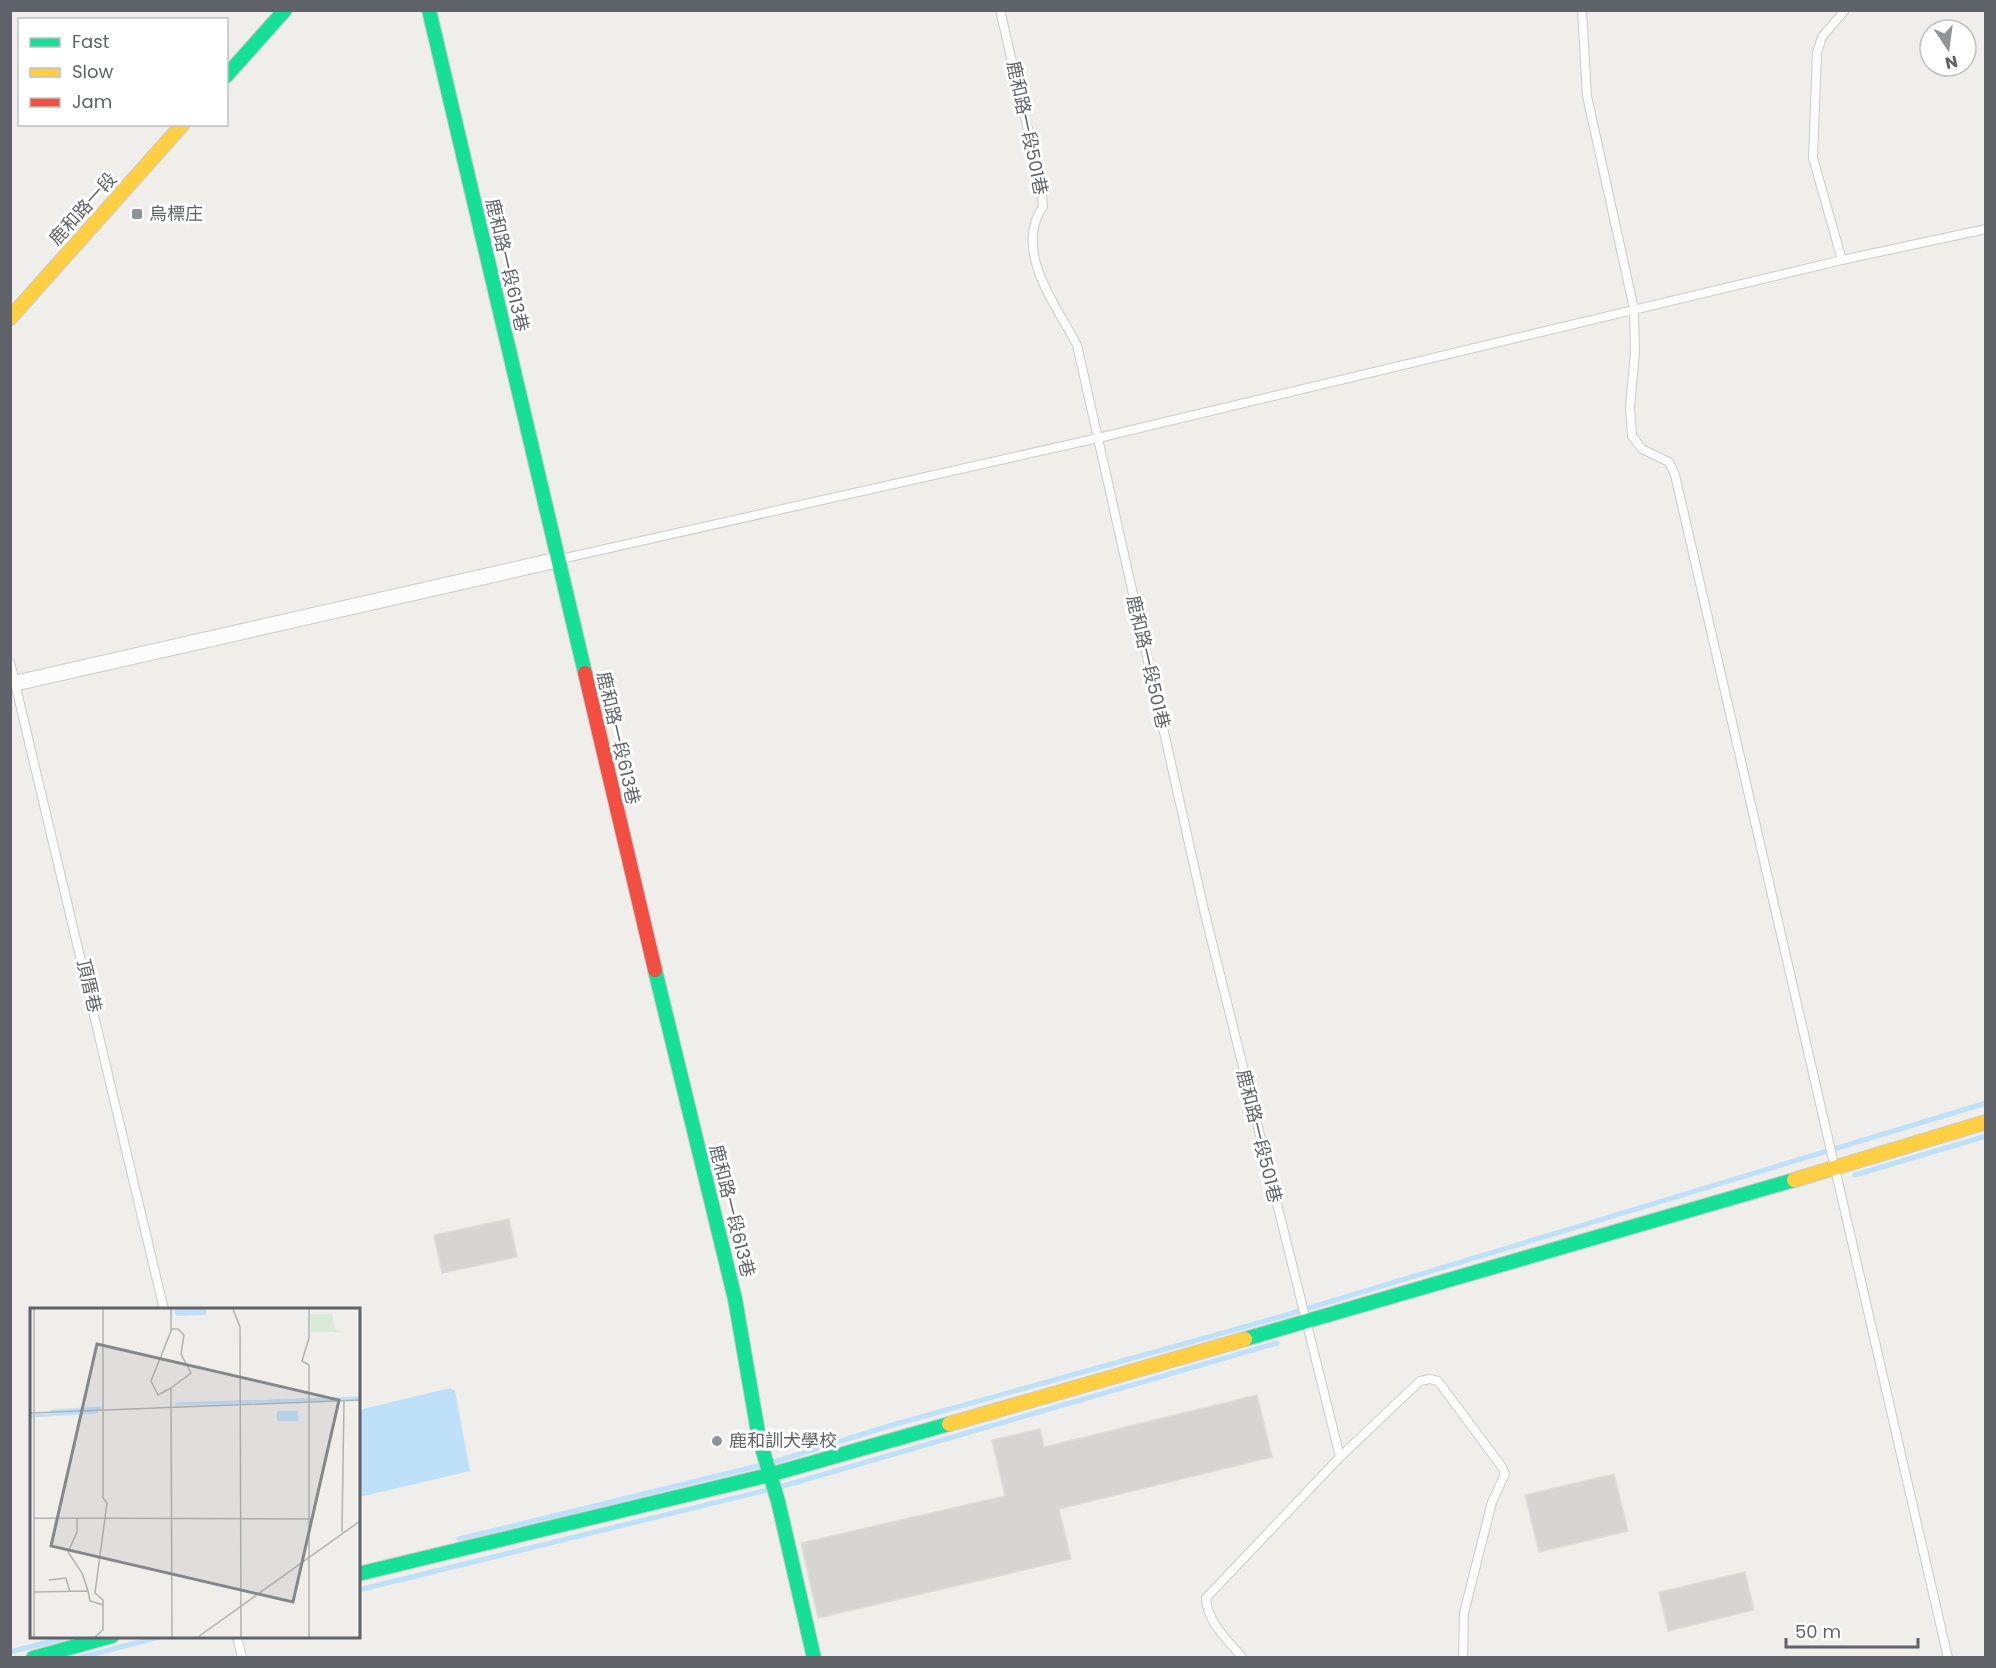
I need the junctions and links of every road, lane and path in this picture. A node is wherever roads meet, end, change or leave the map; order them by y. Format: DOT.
graph roads {
  1 [pos="285,10"];
  2 [pos="429,10"];
  3 [pos="1000,10"];
  4 [pos="1582,10"];
  5 [pos="1845,10"];
  6 [pos="228,74"];
  7 [pos="181,126"];
  8 [pos="1986,229"];
  9 [pos="1842,260"];
  10 [pos="1634,309"];
  11 [pos="10,318"];
  12 [pos="1098,438"];
  13 [pos="557,560"];
  14 [pos="10,662"];
  15 [pos="16,683"];
  16 [pos="1986,1122"];
  17 [pos="1835,1168"];
  18 [pos="164,1308"];
  19 [pos="1305,1323"];
  20 [pos="1340,1457"];
  21 [pos="769,1475"];
  22 [pos="360,1574"];
  23 [pos="105,1638"];
  24 [pos="237,1638"];
  25 [pos="33,1658"];
  26 [pos="242,1658"];
  27 [pos="814,1658"];
  28 [pos="1244,1658"];
  29 [pos="1463,1658"];
  30 [pos="1948,1658"];
  1 -- 6 [label="street"];
  2 -- 13 [label="street, 鹿和路一段613巷"];
  3 -- 12 [label="lane, 鹿和路一段501巷"];
  4 -- 10 [label="lane"];
  5 -- 9 [label="lane"];
  7 -- 11 [label="street, 鹿和路一段"];
  8 -- 9 [label="lane"];
  9 -- 10 [label="lane"];
  10 -- 12 [label="lane"];
  10 -- 17 [label="lane"];
  12 -- 13 [label="lane"];
  12 -- 19 [label="lane, 鹿和路一段501巷"];
  13 -- 15 [label="street"];
  13 -- 21 [label="street, 鹿和路一段613巷"];
  14 -- 15 [label="lane, 頂厝巷"];
  15 -- 18 [label="lane, 頂厝巷"];
  16 -- 17 [label="street"];
  17 -- 19 [label="street"];
  17 -- 30 [label="lane"];
  19 -- 20 [label="lane, 鹿和路一段501巷"];
  19 -- 21 [label="street"];
  20 -- 28 [label="lane"];
  20 -- 29 [label="lane"];
  21 -- 22 [label="street"];
  21 -- 27 [label="street, 鹿和路一段613巷"];
  23 -- 25 [label="street"];
  24 -- 26 [label="lane"];
}
